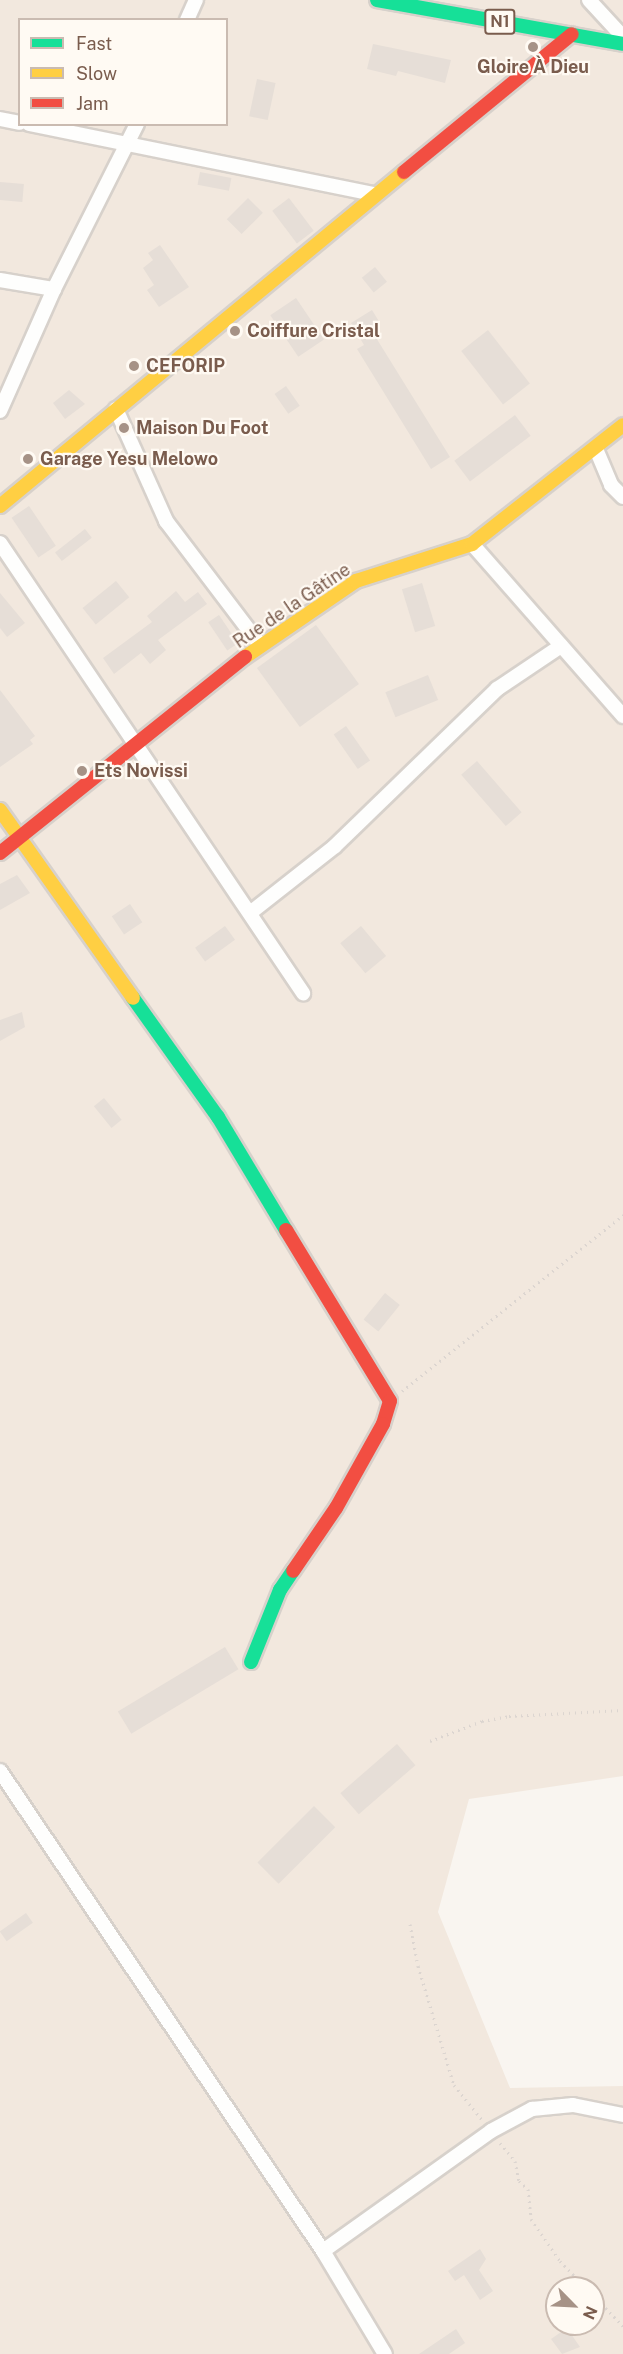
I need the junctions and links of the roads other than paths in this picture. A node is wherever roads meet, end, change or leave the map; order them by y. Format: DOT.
graph roads {
  1 [pos="196,0"];
  2 [pos="377,0"];
  3 [pos="590,0"];
  4 [pos="188,18"];
  5 [pos="572,34"];
  6 [pos="623,37"];
  7 [pos="623,44"];
  8 [pos="0,119"];
  9 [pos="18,123"];
  10 [pos="40,126"];
  11 [pos="136,126"];
  12 [pos="128,142"];
  13 [pos="374,194"];
  14 [pos="0,280"];
  15 [pos="54,289"];
  16 [pos="116,409"];
  17 [pos="0,411"];
  18 [pos="623,425"];
  19 [pos="596,448"];
  20 [pos="623,497"];
  21 [pos="0,506"];
  22 [pos="0,543"];
  23 [pos="471,544"];
  24 [pos="260,645"];
  25 [pos="561,646"];
  26 [pos="623,716"];
  27 [pos="136,745"];
  28 [pos="0,810"];
  29 [pos="19,838"];
  30 [pos="0,853"];
  31 [pos="250,913"];
  32 [pos="303,993"];
  33 [pos="251,1662"];
  34 [pos="0,1771"];
  35 [pos="623,2115"];
  36 [pos="324,2251"];
  37 [pos="385,2354"];
  1 -- 4 [label="street"];
  2 -- 5 [label="main road, N1"];
  3 -- 6 [label="street"];
  5 -- 7 [label="main road, N1"];
  5 -- 13 [label="main road"];
  8 -- 9 [label="street"];
  10 -- 12 [label="street"];
  11 -- 12 [label="street"];
  12 -- 13 [label="street"];
  12 -- 15 [label="street"];
  13 -- 16 [label="main road"];
  14 -- 15 [label="street"];
  15 -- 17 [label="street"];
  16 -- 21 [label="main road"];
  16 -- 24 [label="street"];
  18 -- 19 [label="main road, Rue de la Gâtine"];
  19 -- 20 [label="street"];
  19 -- 23 [label="main road, Rue de la Gâtine"];
  22 -- 27 [label="street"];
  23 -- 24 [label="main road, Rue de la Gâtine"];
  23 -- 25 [label="street"];
  24 -- 27 [label="main road, Rue de la Gâtine"];
  25 -- 26 [label="street"];
  25 -- 31 [label="street"];
  27 -- 29 [label="main road, Rue de la Gâtine"];
  27 -- 31 [label="street"];
  28 -- 29 [label="main road"];
  29 -- 30 [label="main road, Rue de la Gâtine"];
  29 -- 33 [label="main road"];
  31 -- 32 [label="street"];
  34 -- 36 [label="street"];
  35 -- 36 [label="street"];
  36 -- 37 [label="street"];
}
